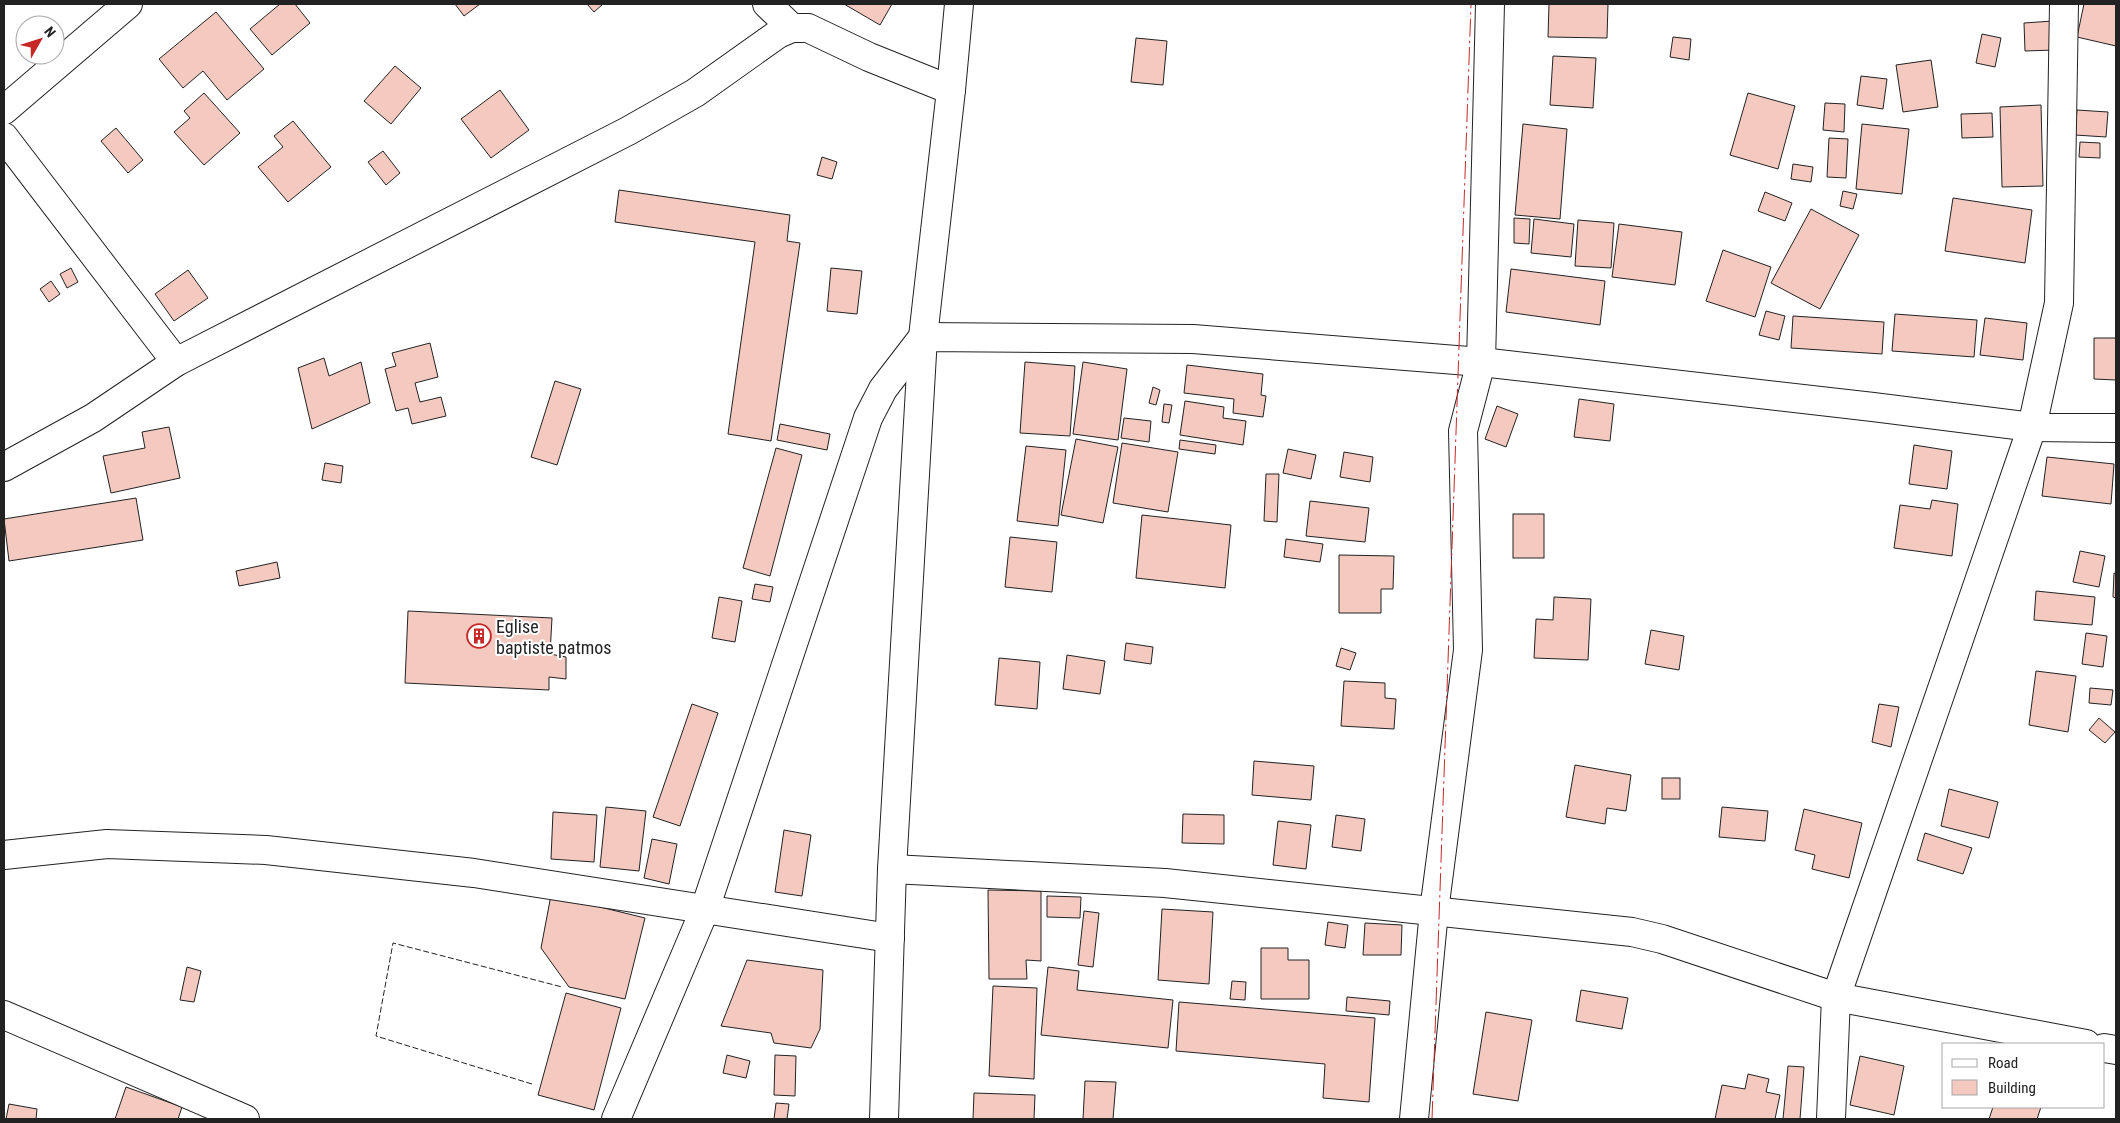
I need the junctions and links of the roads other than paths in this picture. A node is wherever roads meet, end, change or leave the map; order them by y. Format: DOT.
graph roads {
  1 [pos="128,4"];
  2 [pos="766,4"];
  3 [pos="959,4"];
  4 [pos="1490,4"];
  5 [pos="2064,4"];
  6 [pos="792,28"];
  7 [pos="951,90"];
  8 [pos="4,110"];
  9 [pos="4,137"];
  10 [pos="923,337"];
  11 [pos="176,362"];
  12 [pos="1481,362"];
  13 [pos="2032,427"];
  14 [pos="2116,428"];
  15 [pos="4,467"];
  16 [pos="4,855"];
  17 [pos="892,869"];
  18 [pos="705,909"];
  19 [pos="1434,911"];
  20 [pos="890,938"];
  21 [pos="1836,997"];
  22 [pos="4,1015"];
  23 [pos="2081,1043"];
  24 [pos="245,1119"];
  25 [pos="616,1119"];
  26 [pos="884,1119"];
  27 [pos="1414,1119"];
  28 [pos="1831,1119"];
  1 -- 8 [label="main road"];
  2 -- 6 [label="main road"];
  3 -- 7 [label="main road"];
  4 -- 12 [label="main road"];
  5 -- 13 [label="main road"];
  6 -- 7 [label="main road"];
  6 -- 11 [label="main road"];
  7 -- 10 [label="main road"];
  9 -- 11 [label="main road"];
  10 -- 12 [label="main road"];
  10 -- 17 [label="main road"];
  10 -- 18 [label="main road"];
  11 -- 15 [label="main road"];
  12 -- 13 [label="main road"];
  12 -- 19 [label="main road"];
  13 -- 14 [label="main road"];
  13 -- 21 [label="main road"];
  16 -- 18 [label="main road"];
  17 -- 19 [label="main road"];
  17 -- 20 [label="main road"];
  18 -- 20 [label="main road"];
  18 -- 25 [label="main road"];
  19 -- 21 [label="main road"];
  19 -- 27 [label="main road"];
  20 -- 26 [label="main road"];
  21 -- 23 [label="main road"];
  21 -- 28 [label="main road"];
  22 -- 24 [label="main road"];
}
